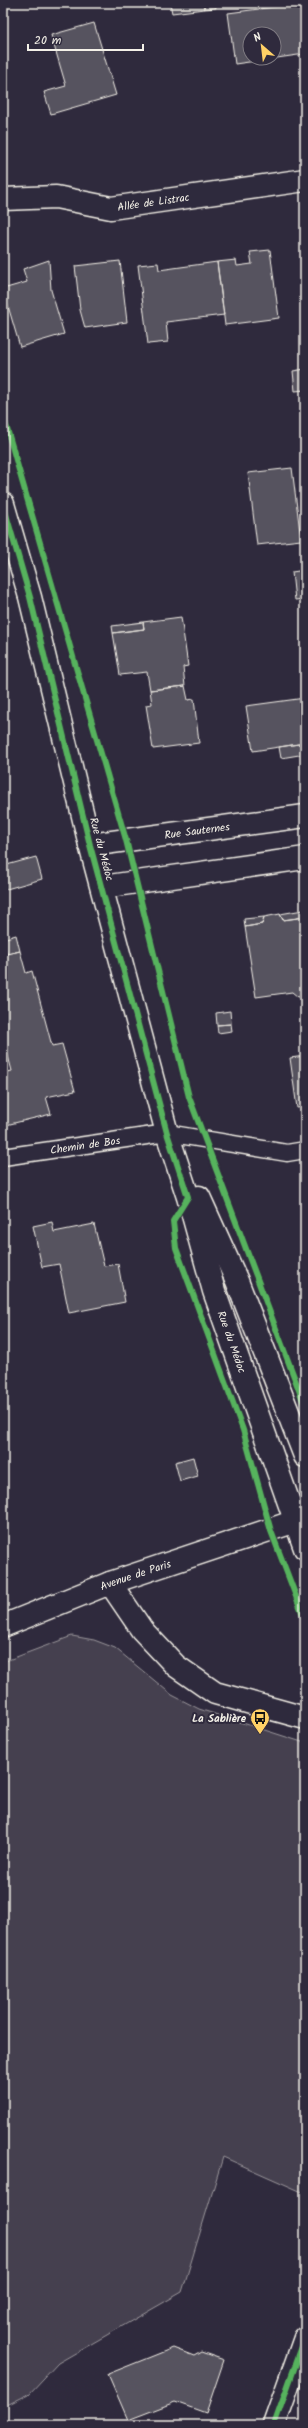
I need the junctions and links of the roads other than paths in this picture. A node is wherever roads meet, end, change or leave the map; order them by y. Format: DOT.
graph roads {
  1 [pos="305,180"];
  2 [pos="3,199"];
  3 [pos="3,504"];
  4 [pos="305,816"];
  5 [pos="90,846"];
  6 [pos="305,858"];
  7 [pos="102,887"];
  8 [pos="167,1133"];
  9 [pos="305,1150"];
  10 [pos="3,1157"];
  11 [pos="305,1456"];
  12 [pos="300,1521"];
  13 [pos="305,1548"];
  14 [pos="110,1583"];
  15 [pos="3,1626"];
  16 [pos="305,1718"];
  17 [pos="305,2338"];
  18 [pos="274,2425"];
  1 -- 2 [label="street, Allée de Listrac"];
  3 -- 5 [label="street, Rue du Médoc"];
  4 -- 5 [label="street, Rue Sauternes"];
  5 -- 7 [label="street, Rue du Médoc"];
  6 -- 7 [label="street"];
  7 -- 8 [label="street, Rue du Médoc"];
  8 -- 9 [label="lane, Chemin de Bos"];
  8 -- 10 [label="lane, Chemin de Bos"];
  8 -- 11 [label="street, Rue du Médoc"];
  8 -- 12 [label="street, Rue du Médoc"];
  12 -- 13 [label="street, Rue du Médoc"];
  12 -- 14 [label="street, Avenue de Paris"];
  14 -- 15 [label="street, Avenue de Paris"];
  14 -- 16 [label="street"];
  17 -- 18 [label="street"];
}
